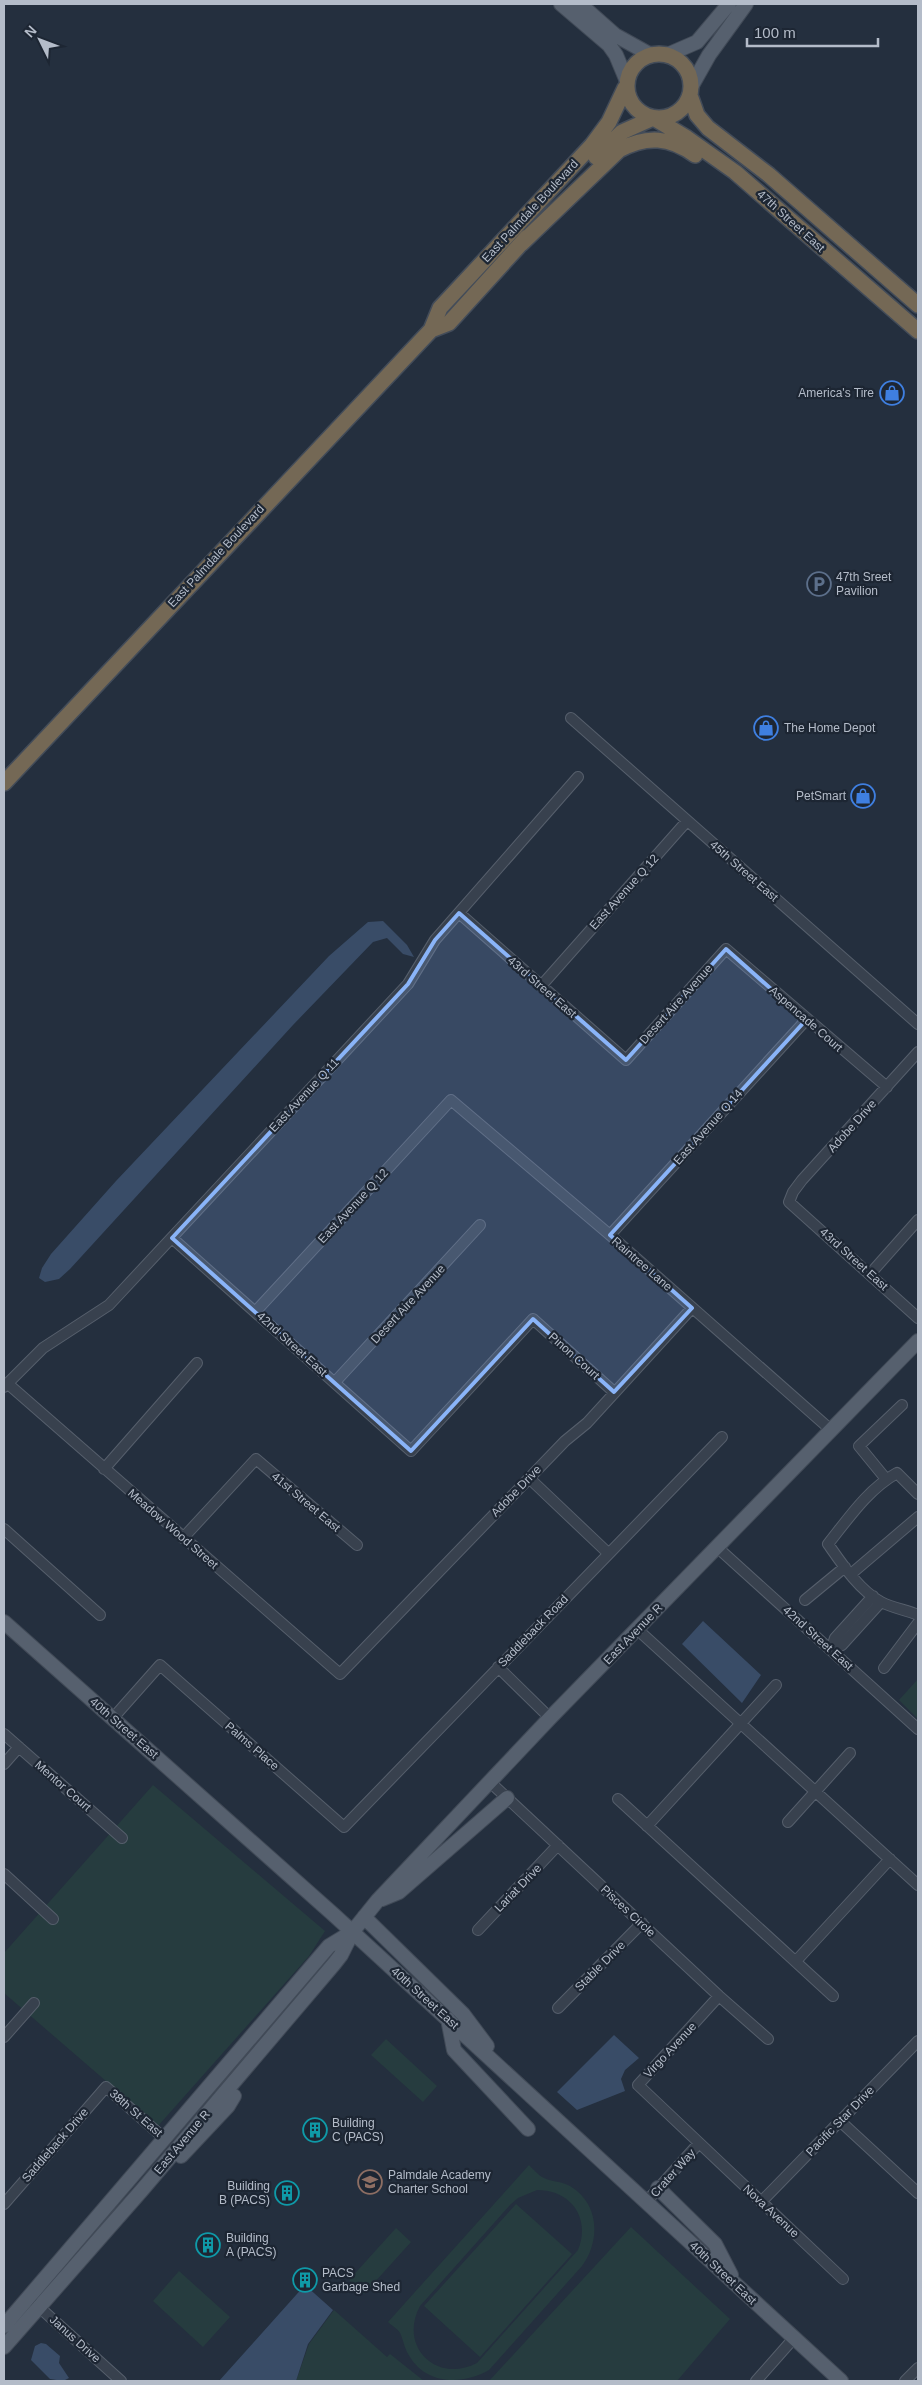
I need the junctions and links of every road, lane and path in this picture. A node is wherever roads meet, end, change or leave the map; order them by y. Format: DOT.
graph roads {
  1 [pos="561,4"];
  2 [pos="580,4"];
  3 [pos="729,4"];
  4 [pos="746,4"];
  5 [pos="651,55"];
  6 [pos="667,55"];
  7 [pos="626,84"];
  8 [pos="691,92"];
  9 [pos="654,119"];
  10 [pos="792,222"];
  11 [pos="521,244"];
  12 [pos="918,305"];
  13 [pos="431,330"];
  14 [pos="918,331"];
  15 [pos="571,718"];
  16 [pos="578,777"];
  17 [pos="4,783"];
  18 [pos="687,821"];
  19 [pos="459,913"];
  20 [pos="726,949"];
  21 [pos="541,986"];
  22 [pos="806,1020"];
  23 [pos="918,1024"];
  24 [pos="918,1052"];
  25 [pos="626,1060"];
  26 [pos="886,1087"];
  27 [pos="451,1100"];
  28 [pos="789,1202"];
  29 [pos="918,1220"];
  30 [pos="480,1225"];
  31 [pos="610,1235"];
  32 [pos="172,1238"];
  33 [pos="870,1274"];
  34 [pos="692,1308"];
  35 [pos="256,1311"];
  36 [pos="918,1318"];
  37 [pos="918,1341"];
  38 [pos="197,1363"];
  39 [pos="336,1382"];
  40 [pos="6,1385"];
  41 [pos="614,1392"];
  42 [pos="902,1405"];
  43 [pos="831,1430"];
  44 [pos="722,1437"];
  45 [pos="411,1451"];
  46 [pos="104,1469"];
  47 [pos="529,1478"];
  48 [pos="886,1479"];
  49 [pos="917,1489"];
  50 [pos="918,1517"];
  51 [pos="4,1529"];
  52 [pos="183,1538"];
  53 [pos="357,1546"];
  54 [pos="718,1548"];
  55 [pos="608,1552"];
  56 [pos="848,1571"];
  57 [pos="877,1599"];
  58 [pos="805,1600"];
  59 [pos="100,1615"];
  60 [pos="918,1615"];
  61 [pos="4,1622"];
  62 [pos="918,1623"];
  63 [pos="638,1630"];
  64 [pos="831,1650"];
  65 [pos="498,1667"];
  66 [pos="884,1668"];
  67 [pos="340,1674"];
  68 [pos="776,1685"];
  69 [pos="113,1718"];
  70 [pos="550,1718"];
  71 [pos="741,1723"];
  72 [pos="918,1729"];
  73 [pos="4,1734"];
  74 [pos="19,1747"];
  75 [pos="850,1753"];
  76 [pos="4,1764"];
  77 [pos="490,1782"];
  78 [pos="816,1791"];
  79 [pos="507,1798"];
  80 [pos="618,1799"];
  81 [pos="788,1822"];
  82 [pos="647,1826"];
  83 [pos="344,1827"];
  84 [pos="122,1838"];
  85 [pos="558,1846"];
  86 [pos="890,1859"];
  87 [pos="4,1874"];
  88 [pos="917,1882"];
  89 [pos="378,1900"];
  90 [pos="364,1917"];
  91 [pos="53,1919"];
  92 [pos="642,1923"];
  93 [pos="478,1930"];
  94 [pos="353,1931"];
  95 [pos="796,1962"];
  96 [pos="719,1996"];
  97 [pos="833,1996"];
  98 [pos="34,2002"];
  99 [pos="558,2008"];
  100 [pos="448,2019"];
  101 [pos="4,2037"];
  102 [pos="768,2039"];
  103 [pos="918,2042"];
  104 [pos="509,2075"];
  105 [pos="217,2078"];
  106 [pos="106,2087"];
  107 [pos="234,2096"];
  108 [pos="840,2121"];
  109 [pos="528,2129"];
  110 [pos="165,2139"];
  111 [pos="699,2143"];
  112 [pos="161,2167"];
  113 [pos="658,2188"];
  114 [pos="146,2193"];
  115 [pos="918,2194"];
  116 [pos="646,2202"];
  117 [pos="761,2202"];
  118 [pos="4,2204"];
  119 [pos="843,2279"];
  120 [pos="736,2285"];
  121 [pos="34,2302"];
  122 [pos="4,2326"];
  123 [pos="794,2338"];
  124 [pos="4,2347"];
  125 [pos="918,2368"];
  126 [pos="121,2381"];
  127 [pos="756,2381"];
  128 [pos="841,2381"];
  129 [pos="905,2381"];
  1 -- 7 [label="main road"];
  2 -- 5 [label="main road"];
  3 -- 6 [label="main road"];
  4 -- 8 [label="main road"];
  5 -- 6 [label="highway"];
  5 -- 7 [label="highway"];
  6 -- 8 [label="highway"];
  7 -- 9 [label="highway"];
  7 -- 13 [label="highway, East Palmdale Boulevard"];
  8 -- 9 [label="highway"];
  8 -- 12 [label="highway, 47th Street East"];
  9 -- 10 [label="highway, 47th Street East"];
  9 -- 11 [label="highway, East Palmdale Boulevard"];
  10 -- 11 [label="highway"];
  10 -- 14 [label="highway, 47th Street East"];
  11 -- 13 [label="highway, East Palmdale Boulevard"];
  13 -- 17 [label="highway, East Palmdale Boulevard"];
  15 -- 18 [label="street, 45th Street East"];
  16 -- 19 [label="street, East Avenue Q 11"];
  18 -- 21 [label="street, East Avenue Q 12"];
  18 -- 23 [label="street, 45th Street East"];
  19 -- 21 [label="street, 43rd Street East"];
  19 -- 32 [label="street, East Avenue Q 11"];
  20 -- 22 [label="street, Aspencade Court"];
  20 -- 25 [label="street, Desert Aire Avenue"];
  21 -- 25 [label="street, 43rd Street East"];
  22 -- 26 [label="street, Aspencade Court"];
  22 -- 31 [label="street, East Avenue Q 14"];
  24 -- 26 [label="street, Adobe Drive"];
  26 -- 28 [label="street, Adobe Drive"];
  27 -- 31 [label="street, Raintree Lane"];
  27 -- 35 [label="street, East Avenue Q 12"];
  28 -- 33 [label="street, 43rd Street East"];
  29 -- 33 [label="street"];
  30 -- 39 [label="street, Desert Aire Avenue"];
  31 -- 34 [label="street, Raintree Lane"];
  32 -- 35 [label="street, 42nd Street East"];
  32 -- 40 [label="street, East Avenue Q 11"];
  33 -- 36 [label="street, 43rd Street East"];
  34 -- 41 [label="street, Adobe Drive"];
  34 -- 43 [label="street, Raintree Lane"];
  35 -- 39 [label="street, 42nd Street East"];
  37 -- 43 [label="main road, East Avenue R"];
  38 -- 46 [label="street"];
  39 -- 45 [label="street, 42nd Street East"];
  40 -- 46 [label="street, Meadow Wood Street"];
  41 -- 45 [label="street, Pinon Court"];
  41 -- 47 [label="street, Adobe Drive"];
  42 -- 48 [label="street"];
  43 -- 54 [label="main road, East Avenue R"];
  44 -- 55 [label="street, Saddleback Road"];
  46 -- 52 [label="street, Meadow Wood Street"];
  47 -- 55 [label="street"];
  47 -- 67 [label="street, Adobe Drive"];
  48 -- 49 [label="street"];
  48 -- 56 [label="street"];
  50 -- 56 [label="street"];
  51 -- 59 [label="street"];
  52 -- 53 [label="street, 41st Street East"];
  52 -- 67 [label="street, Meadow Wood Street"];
  54 -- 63 [label="main road, East Avenue R"];
  54 -- 64 [label="street, 42nd Street East"];
  55 -- 65 [label="street, Saddleback Road"];
  56 -- 57 [label="street"];
  56 -- 58 [label="street"];
  57 -- 60 [label="street"];
  57 -- 64 [label="street"];
  61 -- 69 [label="main road, 40th Street East"];
  62 -- 66 [label="street"];
  63 -- 70 [label="main road, East Avenue R"];
  63 -- 71 [label="street"];
  64 -- 72 [label="street, 42nd Street East"];
  65 -- 70 [label="street"];
  65 -- 83 [label="street, Saddleback Road"];
  68 -- 71 [label="street"];
  69 -- 83 [label="street, Palms Place"];
  69 -- 94 [label="main road, 40th Street East"];
  70 -- 77 [label="main road, East Avenue R"];
  71 -- 78 [label="street"];
  71 -- 82 [label="street"];
  73 -- 74 [label="street, Mentor Court"];
  74 -- 76 [label="street"];
  74 -- 84 [label="street, Mentor Court"];
  75 -- 78 [label="street"];
  77 -- 79 [label="street, Pisces Circle"];
  77 -- 89 [label="main road, East Avenue R"];
  78 -- 81 [label="street"];
  78 -- 86 [label="street"];
  79 -- 85 [label="street, Pisces Circle"];
  79 -- 89 [label="main road"];
  80 -- 82 [label="street"];
  82 -- 95 [label="street"];
  85 -- 92 [label="street, Pisces Circle"];
  85 -- 93 [label="street, Lariat Drive"];
  86 -- 88 [label="street"];
  86 -- 95 [label="street"];
  87 -- 91 [label="street"];
  89 -- 90 [label="main road, East Avenue R"];
  90 -- 94 [label="main road, East Avenue R"];
  90 -- 104 [label="main road"];
  92 -- 96 [label="street, Pisces Circle"];
  92 -- 99 [label="street, Stable Drive"];
  94 -- 100 [label="main road, 40th Street East"];
  94 -- 105 [label="main road, East Avenue R"];
  94 -- 112 [label="main road, East Avenue R"];
  95 -- 97 [label="street"];
  96 -- 102 [label="street, Pisces Circle"];
  96 -- 111 [label="street, Virgo Avenue"];
  98 -- 101 [label="street"];
  100 -- 104 [label="main road, 40th Street East"];
  100 -- 109 [label="main road"];
  103 -- 108 [label="street, Pacific Star Drive"];
  104 -- 116 [label="main road, 40th Street East"];
  105 -- 110 [label="main road, East Avenue R"];
  105 -- 114 [label="main road"];
  106 -- 110 [label="street, 38th St East"];
  106 -- 118 [label="street, Saddleback Drive"];
  107 -- 112 [label="main road"];
  108 -- 115 [label="street"];
  108 -- 117 [label="street, Pacific Star Drive"];
  110 -- 121 [label="main road, East Avenue R"];
  111 -- 113 [label="street, Crater Way"];
  111 -- 117 [label="street, Nova Avenue"];
  112 -- 114 [label="main road, East Avenue R"];
  113 -- 116 [label="street, Crater Way"];
  113 -- 120 [label="main road"];
  114 -- 121 [label="main road, East Avenue R"];
  116 -- 120 [label="main road, 40th Street East"];
  117 -- 119 [label="street, Nova Avenue"];
  120 -- 123 [label="main road, 40th Street East"];
  121 -- 122 [label="main road, East Avenue R"];
  121 -- 124 [label="main road, East Avenue R"];
  121 -- 126 [label="street, Janus Drive"];
  123 -- 127 [label="street"];
  123 -- 128 [label="main road, 40th Street East"];
  125 -- 129 [label="street"];
}
